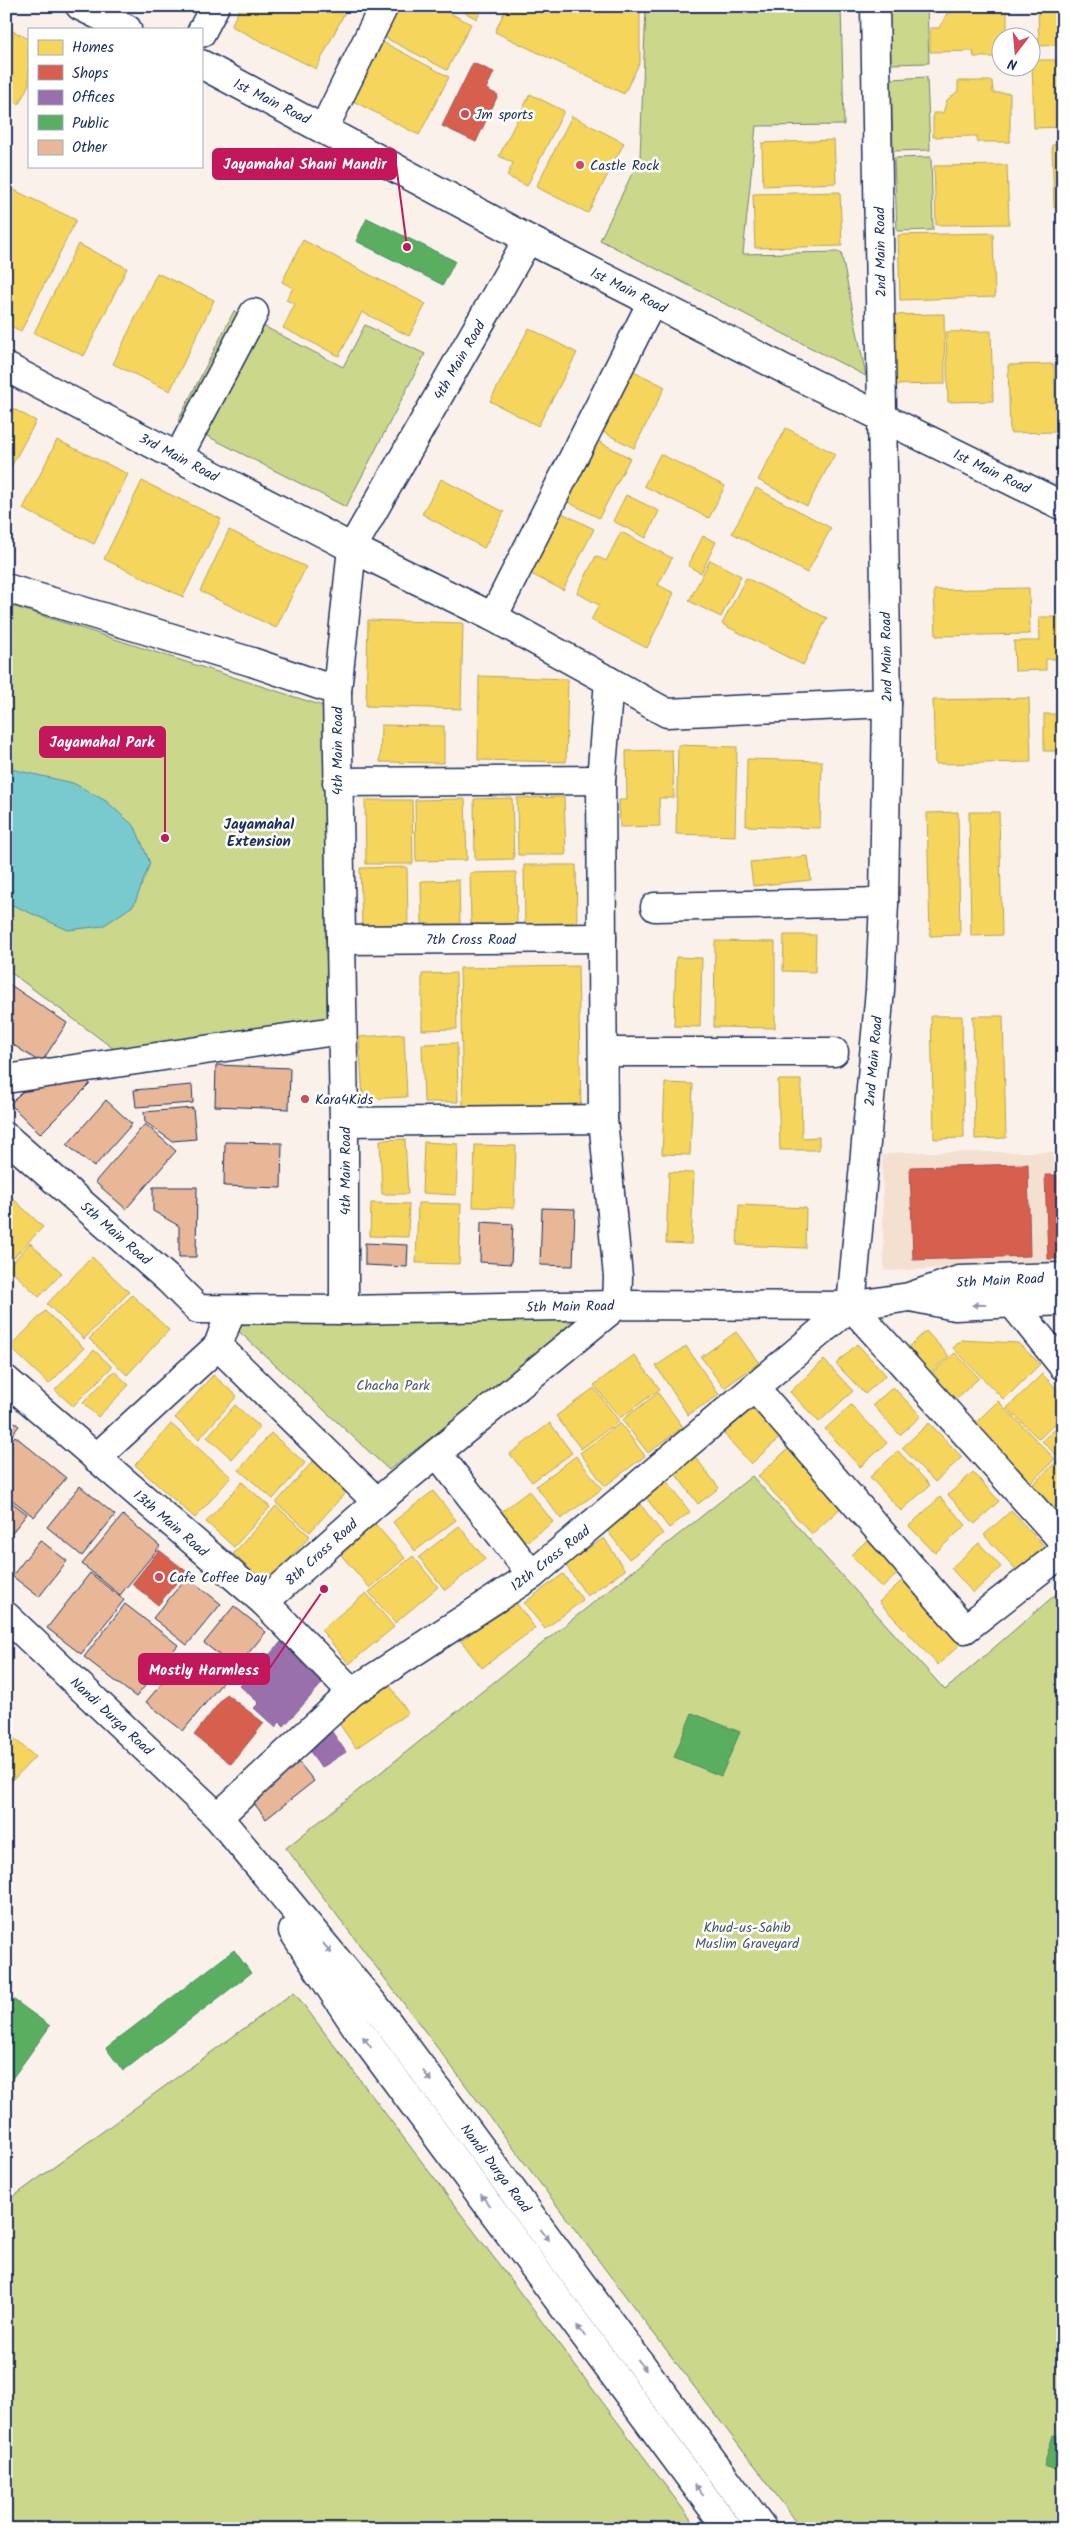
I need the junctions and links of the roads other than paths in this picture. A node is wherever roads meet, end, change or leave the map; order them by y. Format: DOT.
graph roads {
  1 [pos="80,6"];
  2 [pos="215,6"];
  3 [pos="384,6"];
  4 [pos="875,6"];
  5 [pos="125,28"];
  6 [pos="202,31"];
  7 [pos="202,65"];
  8 [pos="324,128"];
  9 [pos="528,239"];
  10 [pos="652,302"];
  11 [pos="254,313"];
  12 [pos="6,366"];
  13 [pos="883,418"];
  14 [pos="178,457"];
  15 [pos="1063,506"];
  16 [pos="352,548"];
  17 [pos="6,588"];
  18 [pos="493,617"];
  19 [pos="609,681"];
  20 [pos="337,691"];
  21 [pos="887,703"];
  22 [pos="602,780"];
  23 [pos="337,782"];
  24 [pos="884,902"];
  25 [pos="655,907"];
  26 [pos="602,938"];
  27 [pos="341,940"];
  28 [pos="342,1030"];
  29 [pos="603,1052"];
  30 [pos="834,1052"];
  31 [pos="6,1079"];
  32 [pos="603,1119"];
  33 [pos="344,1122"];
  34 [pos="6,1137"];
  35 [pos="1063,1277"];
  36 [pos="909,1297"];
  37 [pos="1063,1302"];
  38 [pos="1013,1304"];
  39 [pos="617,1305"];
  40 [pos="851,1306"];
  41 [pos="231,1310"];
  42 [pos="344,1310"];
  43 [pos="218,1346"];
  44 [pos="1063,1366"];
  45 [pos="6,1380"];
  46 [pos="755,1388"];
  47 [pos="437,1453"];
  48 [pos="96,1458"];
  49 [pos="377,1502"];
  50 [pos="1063,1541"];
  51 [pos="1063,1552"];
  52 [pos="532,1575"];
  53 [pos="264,1602"];
  54 [pos="6,1616"];
  55 [pos="352,1692"];
  56 [pos="218,1817"];
  57 [pos="728,2529"];
  58 [pos="763,2529"];
  1 -- 5 [label="street"];
  2 -- 6 [label="street"];
  3 -- 8 [label="street"];
  4 -- 13 [label="street, 2nd Main Road"];
  7 -- 8 [label="street, 1st Main Road"];
  8 -- 9 [label="street, 1st Main Road"];
  9 -- 10 [label="street, 1st Main Road"];
  9 -- 16 [label="street, 4th Main Road"];
  10 -- 13 [label="street, 1st Main Road"];
  10 -- 18 [label="street"];
  11 -- 14 [label="street"];
  12 -- 14 [label="street, 3rd Main Road"];
  13 -- 15 [label="street, 1st Main Road"];
  13 -- 21 [label="street, 2nd Main Road"];
  14 -- 16 [label="street, 3rd Main Road"];
  16 -- 18 [label="street, 3rd Main Road"];
  16 -- 20 [label="street, 4th Main Road"];
  17 -- 20 [label="street"];
  18 -- 19 [label="street, 3rd Main Road"];
  19 -- 21 [label="street, 3rd Main Road"];
  19 -- 22 [label="street"];
  20 -- 23 [label="street, 4th Main Road"];
  21 -- 24 [label="street, 2nd Main Road"];
  22 -- 23 [label="street"];
  22 -- 26 [label="street"];
  23 -- 27 [label="street, 4th Main Road"];
  24 -- 25 [label="street"];
  24 -- 40 [label="street, 2nd Main Road"];
  26 -- 27 [label="street, 7th Cross Road"];
  26 -- 29 [label="street"];
  27 -- 28 [label="street, 4th Main Road"];
  28 -- 31 [label="street"];
  28 -- 33 [label="street, 4th Main Road"];
  29 -- 30 [label="street"];
  29 -- 32 [label="street"];
  32 -- 33 [label="street"];
  32 -- 39 [label="street"];
  33 -- 42 [label="street, 4th Main Road"];
  34 -- 41 [label="street, 5th Main Road"];
  35 -- 36 [label="street, 5th Main Road"];
  38 -- 36 [label="street, 5th Main Road, one-way"];
  36 -- 40 [label="street, 5th Main Road"];
  37 -- 38 [label="street, 5th Main Road"];
  38 -- 44 [label="street"];
  39 -- 40 [label="street, 5th Main Road"];
  39 -- 42 [label="street, 5th Main Road"];
  39 -- 47 [label="street, 8th Cross Road"];
  40 -- 46 [label="street, 12th Cross Road"];
  40 -- 50 [label="street"];
  41 -- 42 [label="street, 5th Main Road"];
  41 -- 43 [label="street"];
  43 -- 48 [label="street"];
  43 -- 49 [label="street"];
  45 -- 48 [label="street, 13th Main Road"];
  46 -- 51 [label="street"];
  46 -- 52 [label="street, 12th Cross Road"];
  47 -- 49 [label="street, 8th Cross Road"];
  47 -- 52 [label="street"];
  48 -- 53 [label="street, 13th Main Road"];
  49 -- 53 [label="street, 8th Cross Road"];
  52 -- 55 [label="street, 12th Cross Road"];
  53 -- 55 [label="street, 13th Main Road"];
  54 -- 56 [label="street, Nandi Durga Road"];
  55 -- 56 [label="street, 12th Cross Road"];
  57 -- 56 [label="street, Nandi Durga Road, one-way"];
  56 -- 58 [label="street, Nandi Durga Road, one-way"];
}
